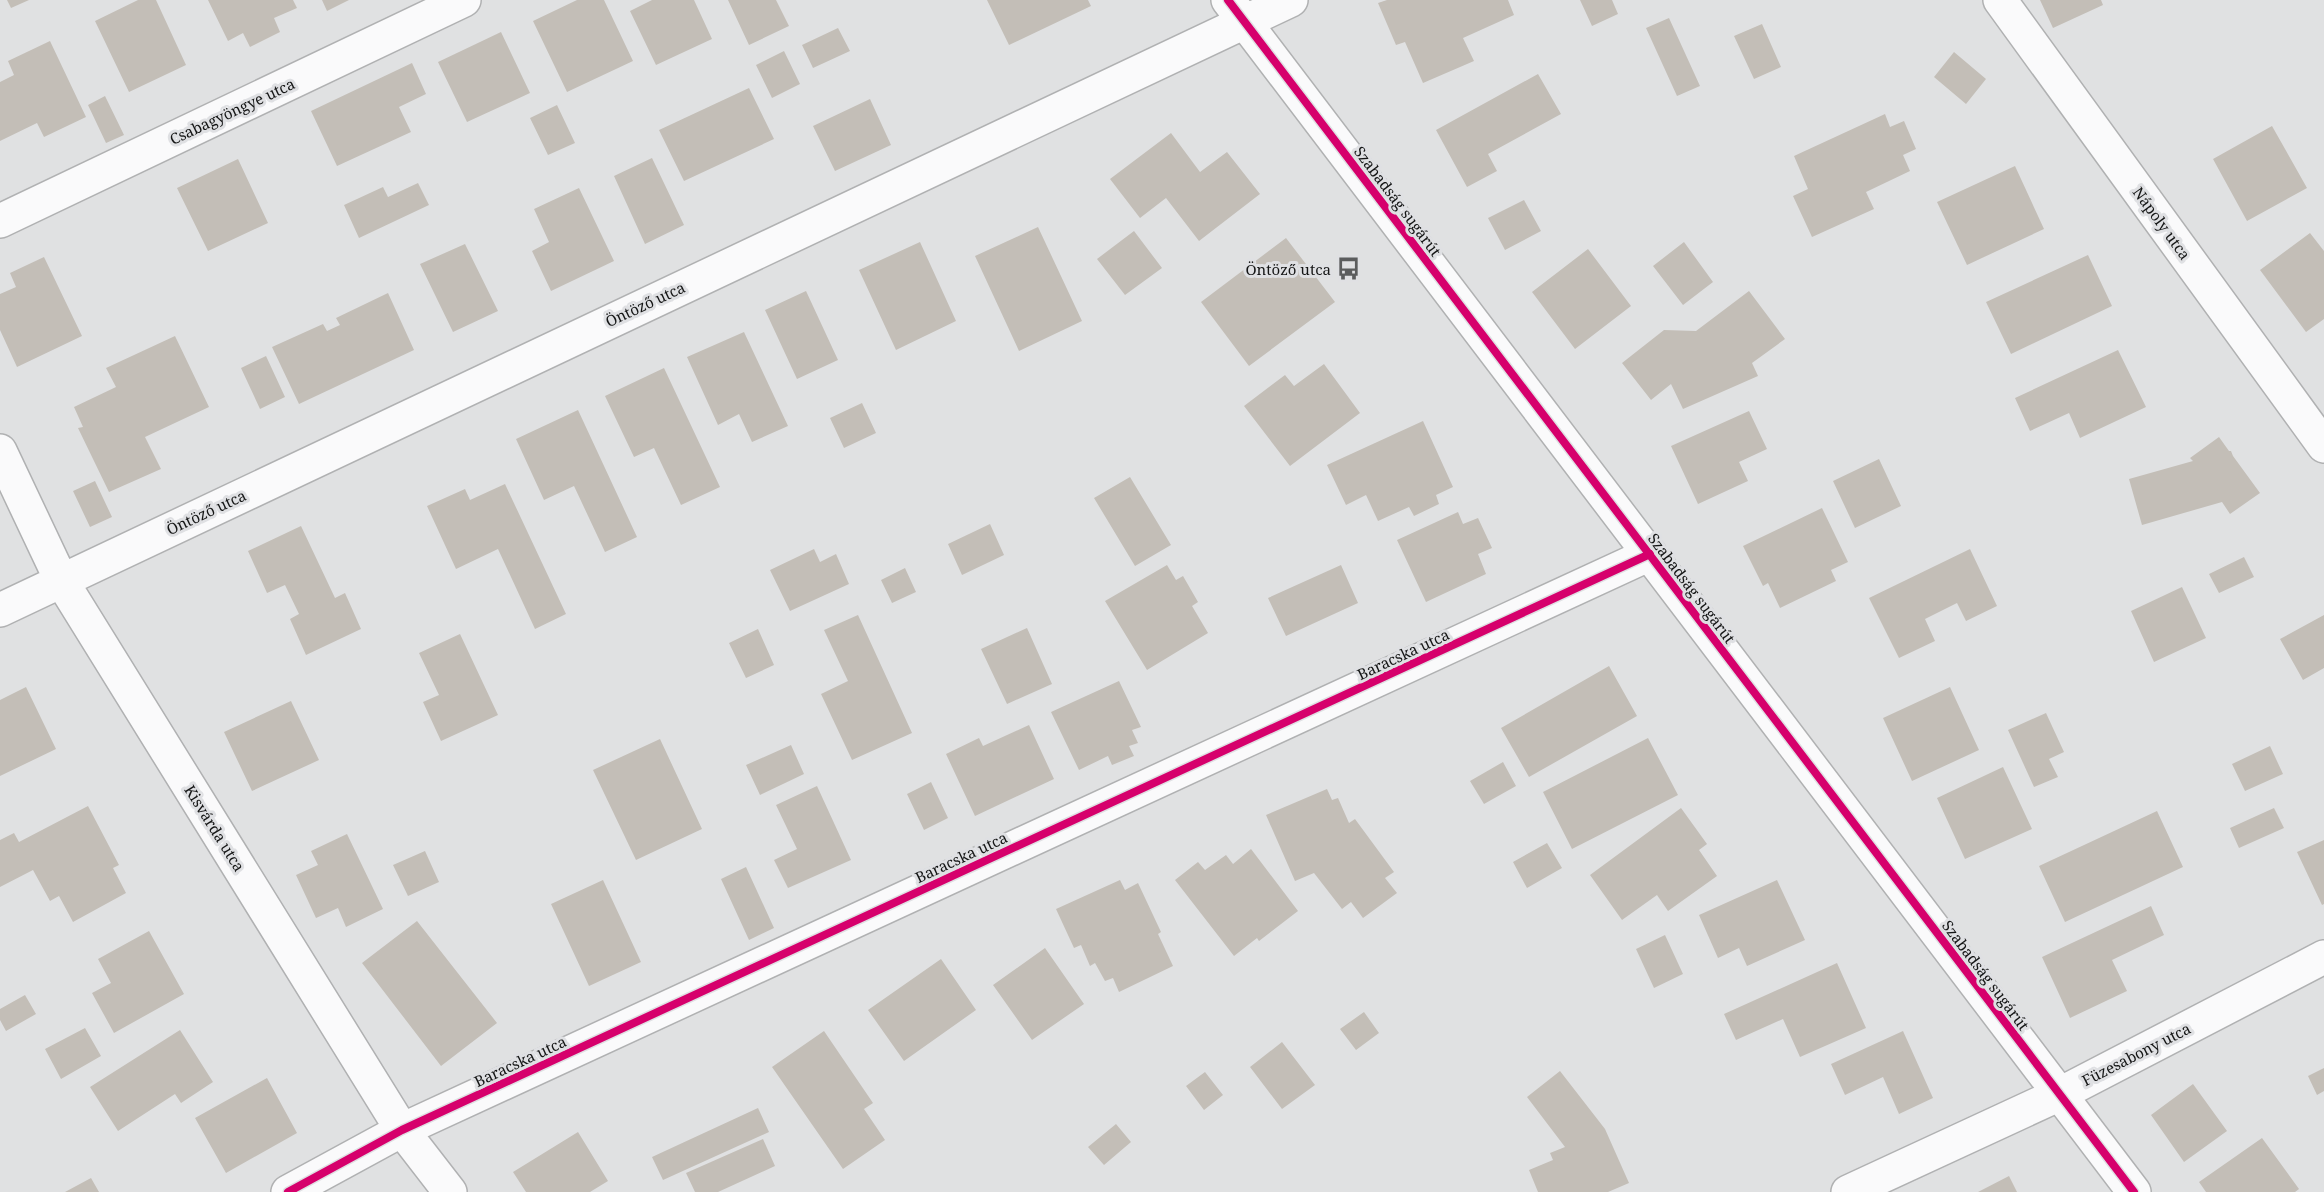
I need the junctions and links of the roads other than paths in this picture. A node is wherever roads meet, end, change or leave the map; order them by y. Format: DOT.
graph roads {
  1 [pos="464,0"];
  2 [pos="1291,0"];
  3 [pos="2000,0"];
  4 [pos="1236,11"];
  5 [pos="0,221"];
  6 [pos="2324,446"];
  7 [pos="0,451"];
  8 [pos="1650,554"];
  9 [pos="61,580"];
  10 [pos="0,610"];
  11 [pos="2324,957"];
  12 [pos="2060,1094"];
  13 [pos="402,1130"];
  14 [pos="288,1192"];
  15 [pos="450,1192"];
  16 [pos="1848,1192"];
  17 [pos="2134,1192"];
  1 -- 5 [label="street, Csabagyöngye utca"];
  2 -- 4 [label="street, Öntöző utca"];
  3 -- 6 [label="street, Nápoly utca"];
  4 -- 8 [label="street, Szabadság sugárút"];
  4 -- 9 [label="street, Öntöző utca"];
  7 -- 9 [label="street, Kisvárda utca"];
  8 -- 12 [label="street, Szabadság sugárút"];
  8 -- 13 [label="street, Baracska utca"];
  9 -- 10 [label="street, Öntöző utca"];
  9 -- 13 [label="street, Kisvárda utca"];
  11 -- 12 [label="street, Füzesabony utca"];
  12 -- 16 [label="street, Füzesabony utca"];
  12 -- 17 [label="street, Szabadság sugárút"];
  13 -- 14 [label="street, Baracska utca"];
  13 -- 15 [label="street, Kisvárda utca"];
}
